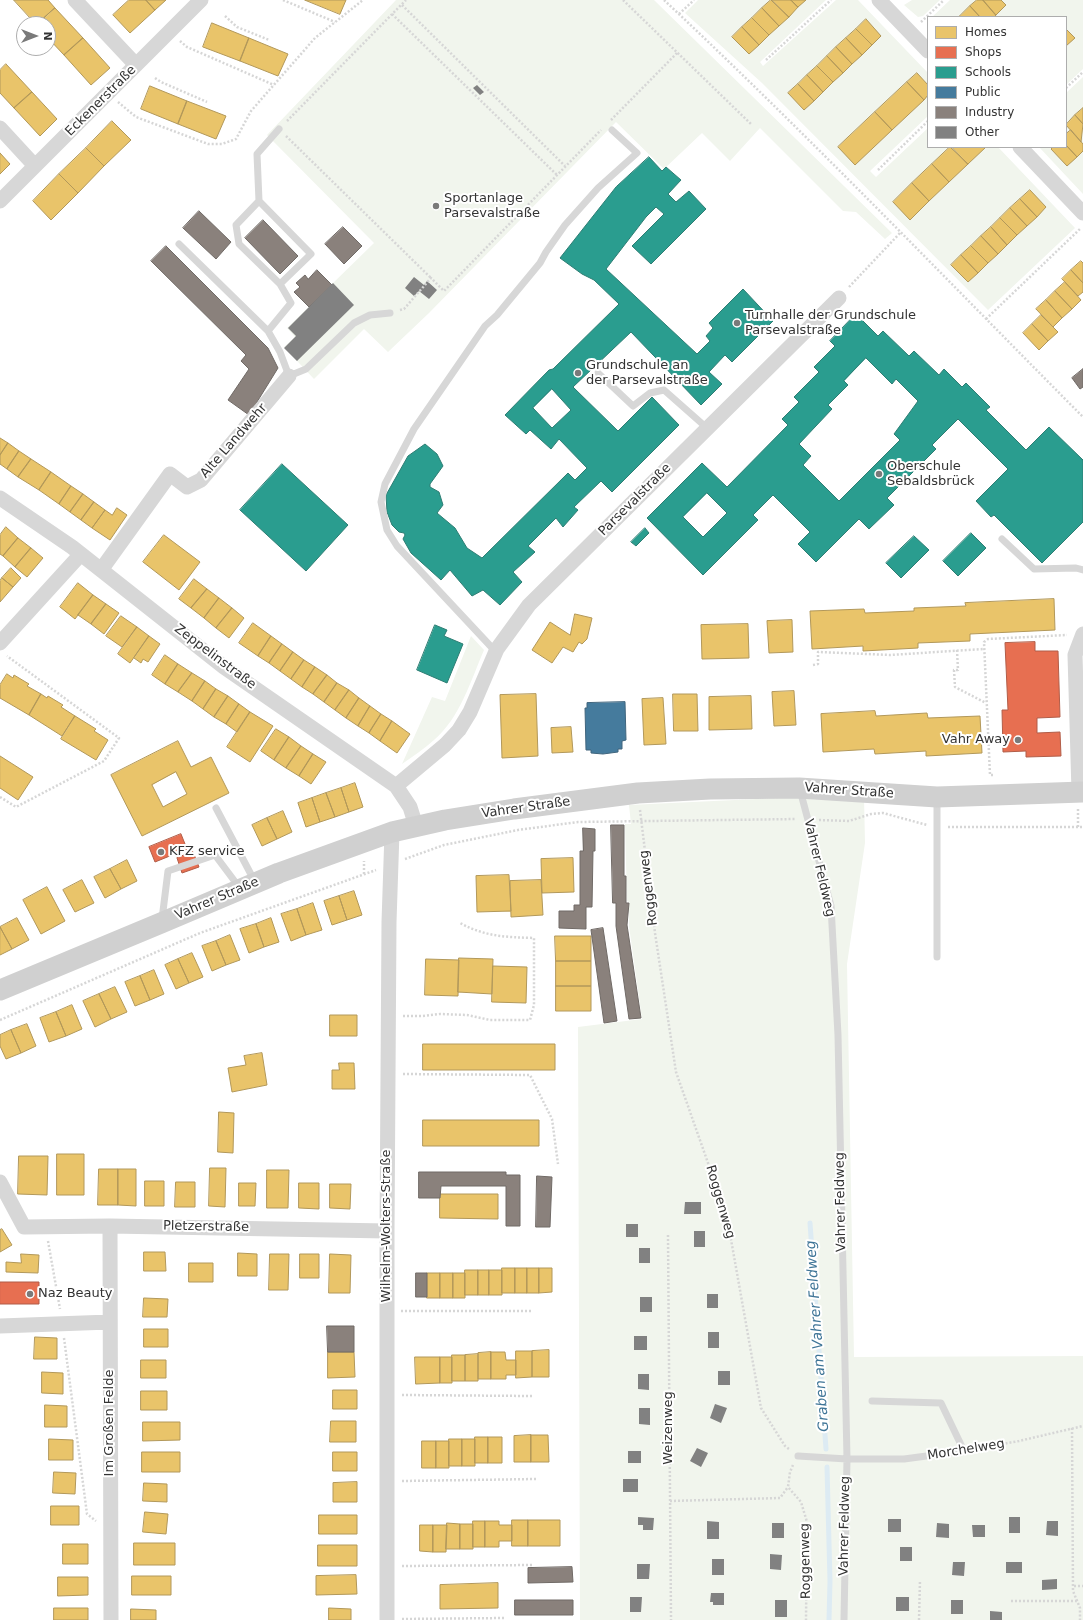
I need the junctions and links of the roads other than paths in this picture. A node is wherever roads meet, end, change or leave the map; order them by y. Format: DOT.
graph roads {
  1 [pos="75,0"];
  2 [pos="202,0"];
  3 [pos="879,0"];
  4 [pos="927,50"];
  5 [pos="136,65"];
  6 [pos="0,128"];
  7 [pos="279,129"];
  8 [pos="612,130"];
  9 [pos="1021,148"];
  10 [pos="35,166"];
  11 [pos="0,201"];
  12 [pos="259,201"];
  13 [pos="1083,213"];
  14 [pos="179,244"];
  15 [pos="280,284"];
  16 [pos="839,298"];
  17 [pos="390,313"];
  18 [pos="268,331"];
  19 [pos="598,373"];
  20 [pos="289,376"];
  21 [pos="707,428"];
  22 [pos="0,498"];
  23 [pos="1002,539"];
  24 [pos="81,554"];
  25 [pos="101,570"];
  26 [pos="1083,570"];
  27 [pos="1083,634"];
  28 [pos="3,649"];
  29 [pos="496,652"];
  30 [pos="396,786"];
  31 [pos="799,788"];
  32 [pos="1081,792"];
  33 [pos="937,797"];
  34 [pos="216,808"];
  35 [pos="416,826"];
  36 [pos="392,832"];
  37 [pos="247,886"];
  38 [pos="162,923"];
  39 [pos="937,957"];
  40 [pos="0,990"];
  41 [pos="0,1182"];
  42 [pos="110,1226"];
  43 [pos="387,1231"];
  44 [pos="110,1322"];
  45 [pos="0,1326"];
  46 [pos="872,1401"];
  47 [pos="798,1456"];
  48 [pos="846,1459"];
  49 [pos="111,1620"];
  50 [pos="387,1620"];
  51 [pos="844,1620"];
  1 -- 5 [label="street"];
  2 -- 5 [label="street, Eckenerstraße"];
  3 -- 4 [label="street"];
  5 -- 10 [label="street, Eckenerstraße"];
  6 -- 10 [label="street"];
  7 -- 12 [label="lane"];
  8 -- 29 [label="lane"];
  9 -- 13 [label="street"];
  10 -- 11 [label="street, Eckenerstraße"];
  12 -- 15 [label="lane"];
  12 -- 15 [label="lane"];
  14 -- 18 [label="lane"];
  15 -- 18 [label="lane"];
  16 -- 21 [label="street, Parsevalstraße"];
  17 -- 20 [label="lane"];
  18 -- 20 [label="lane"];
  19 -- 21 [label="lane"];
  20 -- 25 [label="street, Alte Landwehr"];
  21 -- 29 [label="street, Parsevalstraße"];
  22 -- 24 [label="street, Zeppelinstraße"];
  23 -- 26 [label="lane"];
  24 -- 25 [label="street, Zeppelinstraße"];
  24 -- 28 [label="street"];
  25 -- 30 [label="street, Zeppelinstraße"];
  27 -- 32 [label="street"];
  29 -- 30 [label="street, Parsevalstraße"];
  30 -- 35 [label="street, Zeppelinstraße"];
  31 -- 33 [label="main road, Vahrer Straße"];
  31 -- 35 [label="main road, Vahrer Straße"];
  31 -- 48 [label="lane, Vahrer Feldweg"];
  32 -- 33 [label="main road, Vahrer Straße"];
  33 -- 39 [label="lane"];
  34 -- 37 [label="lane"];
  35 -- 36 [label="main road, Vahrer Straße"];
  36 -- 37 [label="main road, Vahrer Straße"];
  36 -- 43 [label="street, Wilhelm-Wolters-Straße"];
  37 -- 38 [label="main road, Vahrer Straße"];
  37 -- 38 [label="lane"];
  38 -- 40 [label="main road, Vahrer Straße"];
  41 -- 42 [label="street, Pletzerstraße"];
  42 -- 43 [label="street, Pletzerstraße"];
  42 -- 44 [label="street, Im Großen Felde"];
  43 -- 50 [label="street, Wilhelm-Wolters-Straße"];
  44 -- 45 [label="street"];
  44 -- 49 [label="street, Im Großen Felde"];
  46 -- 48 [label="lane, Morchelweg"];
  47 -- 48 [label="lane, Morchelweg"];
  48 -- 51 [label="lane, Vahrer Feldweg"];
}
